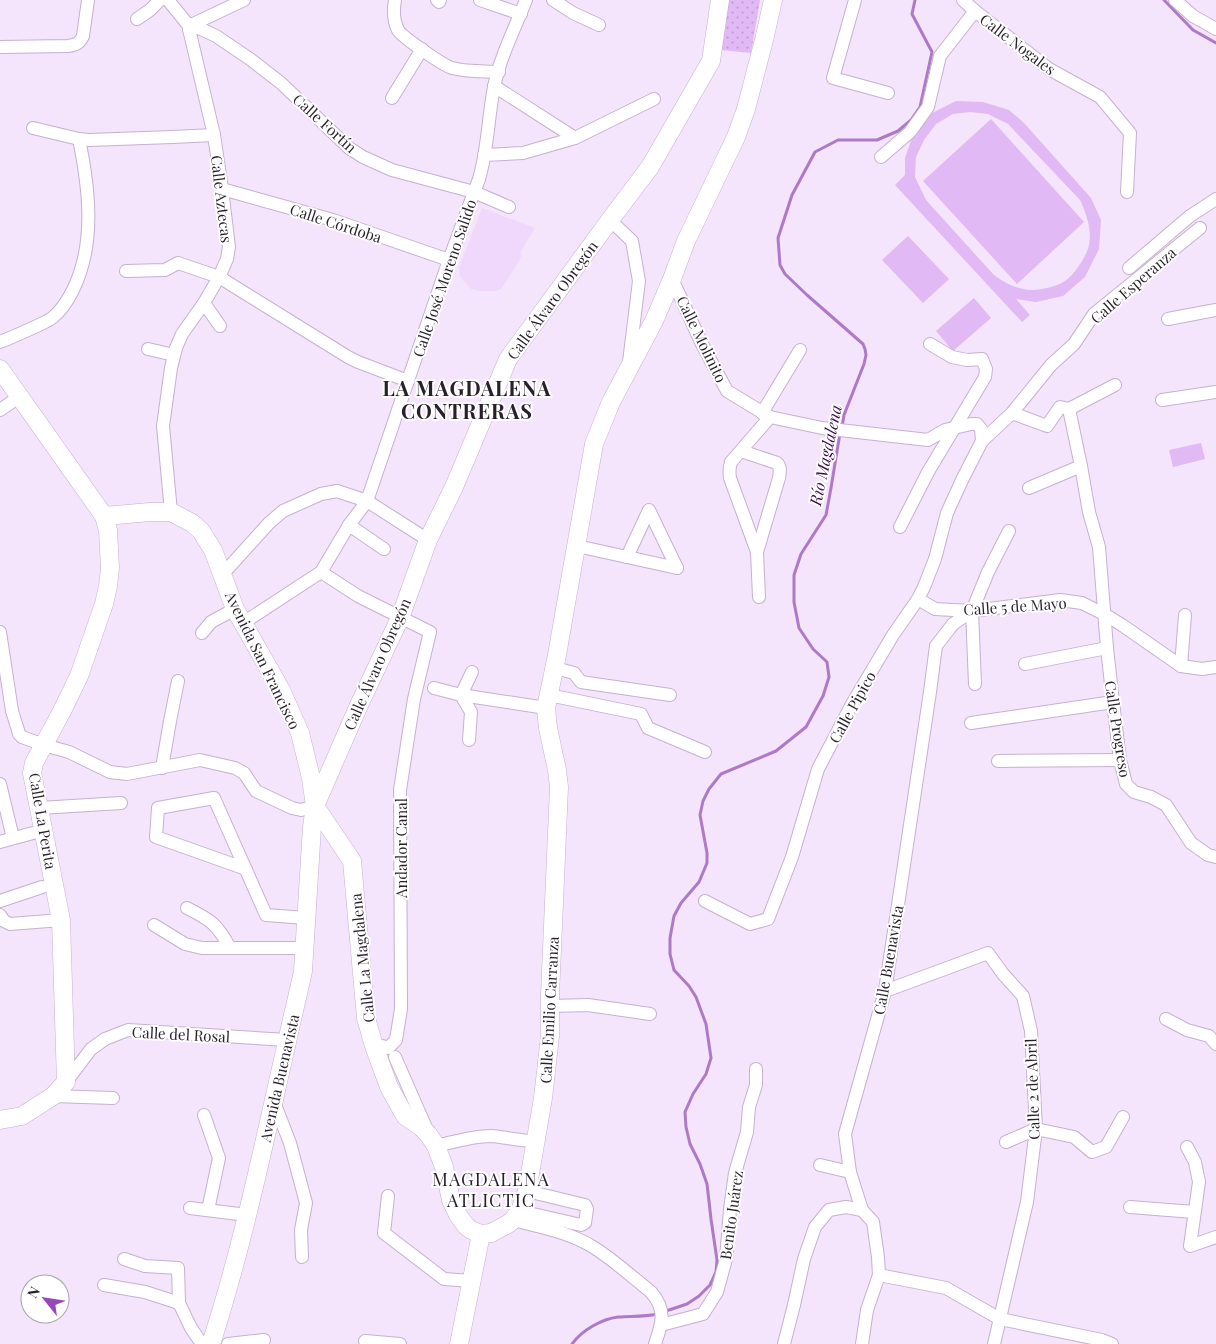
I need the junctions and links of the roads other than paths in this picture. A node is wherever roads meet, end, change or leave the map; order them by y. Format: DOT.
graph roads {
  1 [pos="88,0"];
  2 [pos="160,0"];
  3 [pos="168,0"];
  4 [pos="244,0"];
  5 [pos="395,0"];
  6 [pos="480,0"];
  7 [pos="526,0"];
  8 [pos="553,0"];
  9 [pos="720,0"];
  10 [pos="773,0"];
  11 [pos="855,0"];
  12 [pos="963,0"];
  13 [pos="1174,0"];
  14 [pos="975,11"];
  15 [pos="521,14"];
  16 [pos="137,18"];
  17 [pos="599,25"];
  18 [pos="189,27"];
  19 [pos="1216,29"];
  20 [pos="0,46"];
  21 [pos="422,49"];
  22 [pos="499,72"];
  23 [pos="494,86"];
  24 [pos="888,93"];
  25 [pos="392,98"];
  26 [pos="654,99"];
  27 [pos="33,128"];
  28 [pos="214,134"];
  29 [pos="574,138"];
  30 [pos="79,139"];
  31 [pos="484,155"];
  32 [pos="881,157"];
  33 [pos="222,189"];
  34 [pos="474,192"];
  35 [pos="1127,192"];
  36 [pos="1216,199"];
  37 [pos="509,207"];
  38 [pos="610,220"];
  39 [pos="1200,228"];
  40 [pos="449,260"];
  41 [pos="1129,268"];
  42 [pos="126,271"];
  43 [pos="219,277"];
  44 [pos="672,279"];
  45 [pos="204,303"];
  46 [pos="1216,310"];
  47 [pos="1168,319"];
  48 [pos="220,326"];
  49 [pos="0,342"];
  50 [pos="930,344"];
  51 [pos="148,349"];
  52 [pos="800,350"];
  53 [pos="174,355"];
  54 [pos="0,369"];
  55 [pos="629,369"];
  56 [pos="408,382"];
  57 [pos="1114,385"];
  58 [pos="1216,392"];
  59 [pos="19,397"];
  60 [pos="1162,400"];
  61 [pos="1069,409"];
  62 [pos="0,410"];
  63 [pos="1012,412"];
  64 [pos="766,415"];
  65 [pos="954,427"];
  66 [pos="982,441"];
  67 [pos="741,451"];
  68 [pos="1081,466"];
  69 [pos="1029,488"];
  70 [pos="367,501"];
  71 [pos="171,512"];
  72 [pos="104,516"];
  73 [pos="349,525"];
  74 [pos="900,527"];
  75 [pos="1009,532"];
  76 [pos="428,540"];
  77 [pos="577,546"];
  78 [pos="384,549"];
  79 [pos="757,552"];
  80 [pos="626,557"];
  81 [pos="321,572"];
  82 [pos="222,575"];
  83 [pos="758,596"];
  84 [pos="918,599"];
  85 [pos="972,611"];
  86 [pos="1104,614"];
  87 [pos="1185,615"];
  88 [pos="239,616"];
  89 [pos="400,618"];
  90 [pos="0,632"];
  91 [pos="202,632"];
  92 [pos="1107,648"];
  93 [pos="1026,664"];
  94 [pos="1181,666"];
  95 [pos="1216,667"];
  96 [pos="555,668"];
  97 [pos="472,672"];
  98 [pos="178,681"];
  99 [pos="975,684"];
  100 [pos="434,688"];
  101 [pos="461,695"];
  102 [pos="670,695"];
  103 [pos="548,702"];
  104 [pos="1113,702"];
  105 [pos="6,712"];
  106 [pos="971,723"];
  107 [pos="469,740"];
  108 [pos="44,745"];
  109 [pos="705,752"];
  110 [pos="1120,760"];
  111 [pos="998,761"];
  112 [pos="162,768"];
  113 [pos="0,784"];
  114 [pos="121,804"];
  115 [pos="315,806"];
  116 [pos="40,808"];
  117 [pos="44,830"];
  118 [pos="13,838"];
  119 [pos="0,842"];
  120 [pos="1216,858"];
  121 [pos="246,869"];
  122 [pos="42,887"];
  123 [pos="0,901"];
  124 [pos="705,901"];
  125 [pos="187,908"];
  126 [pos="0,915"];
  127 [pos="306,918"];
  128 [pos="61,920"];
  129 [pos="154,925"];
  130 [pos="230,948"];
  131 [pos="304,948"];
  132 [pos="885,991"];
  133 [pos="550,1006"];
  134 [pos="650,1014"];
  135 [pos="1166,1019"];
  136 [pos="287,1040"];
  137 [pos="1216,1044"];
  138 [pos="374,1046"];
  139 [pos="395,1057"];
  140 [pos="756,1069"];
  141 [pos="66,1082"];
  142 [pos="53,1096"];
  143 [pos="113,1098"];
  144 [pos="274,1102"];
  145 [pos="204,1115"];
  146 [pos="1123,1116"];
  147 [pos="0,1120"];
  148 [pos="1036,1130"];
  149 [pos="432,1140"];
  150 [pos="535,1141"];
  151 [pos="1006,1142"];
  152 [pos="1187,1147"];
  153 [pos="820,1165"];
  154 [pos="850,1172"];
  155 [pos="526,1191"];
  156 [pos="388,1196"];
  157 [pos="1130,1207"];
  158 [pos="190,1208"];
  159 [pos="208,1210"];
  160 [pos="862,1210"];
  161 [pos="1194,1212"];
  162 [pos="247,1215"];
  163 [pos="517,1215"];
  164 [pos="482,1234"];
  165 [pos="1216,1237"];
  166 [pos="302,1257"];
  167 [pos="124,1259"];
  168 [pos="879,1275"];
  169 [pos="472,1281"];
  170 [pos="104,1285"];
  171 [pos="179,1302"];
  172 [pos="1000,1319"];
  173 [pos="661,1323"];
  174 [pos="264,1340"];
  175 [pos="365,1341"];
  176 [pos="202,1344"];
  177 [pos="211,1344"];
  178 [pos="228,1344"];
  179 [pos="400,1344"];
  180 [pos="459,1344"];
  181 [pos="655,1344"];
  182 [pos="784,1344"];
  183 [pos="862,1344"];
  184 [pos="994,1344"];
  185 [pos="1112,1344"];
  1 -- 20 [label="street"];
  2 -- 16 [label="street"];
  3 -- 18 [label="street, Calle Aztecas"];
  4 -- 18 [label="street"];
  5 -- 21 [label="street"];
  6 -- 15 [label="street"];
  7 -- 15 [label="street, Calle José Moreno Salido"];
  8 -- 17 [label="street"];
  9 -- 38 [label="street, Calle Álvaro Obregón"];
  10 -- 44 [label="street, Calle Emilio Carranza"];
  11 -- 24 [label="street"];
  12 -- 14 [label="street"];
  13 -- 19 [label="street"];
  14 -- 32 [label="street, Calle Nogales"];
  14 -- 35 [label="street, Calle Nogales"];
  15 -- 22 [label="street, Calle José Moreno Salido"];
  18 -- 28 [label="street, Calle Aztecas"];
  18 -- 34 [label="street, Calle Fortín"];
  21 -- 22 [label="street"];
  21 -- 25 [label="street"];
  22 -- 23 [label="street, Calle José Moreno Salido"];
  23 -- 29 [label="street"];
  23 -- 31 [label="street, Calle José Moreno Salido"];
  26 -- 29 [label="street"];
  27 -- 30 [label="street"];
  28 -- 30 [label="street"];
  28 -- 33 [label="street, Calle Aztecas"];
  29 -- 31 [label="street"];
  30 -- 49 [label="street"];
  31 -- 34 [label="street, Calle José Moreno Salido"];
  33 -- 40 [label="street, Calle Córdoba"];
  33 -- 43 [label="street, Calle Aztecas"];
  34 -- 37 [label="street, Calle Fortín"];
  34 -- 40 [label="street, Calle José Moreno Salido"];
  36 -- 41 [label="street"];
  38 -- 55 [label="street"];
  38 -- 76 [label="street, Calle Álvaro Obregón"];
  39 -- 63 [label="street, Calle Esperanza"];
  40 -- 56 [label="street, Calle José Moreno Salido"];
  42 -- 43 [label="street"];
  43 -- 45 [label="street, Calle Aztecas"];
  43 -- 56 [label="street"];
  44 -- 55 [label="street, Calle Emilio Carranza"];
  44 -- 64 [label="street, Calle Molinito"];
  45 -- 48 [label="street"];
  45 -- 53 [label="street, Calle Aztecas"];
  46 -- 47 [label="street"];
  50 -- 65 [label="street"];
  51 -- 53 [label="street"];
  52 -- 64 [label="street"];
  53 -- 71 [label="street, Calle Aztecas"];
  54 -- 59 [label="street"];
  55 -- 77 [label="street, Calle Emilio Carranza"];
  56 -- 70 [label="street, Calle José Moreno Salido"];
  57 -- 61 [label="street"];
  58 -- 60 [label="street"];
  59 -- 62 [label="street"];
  59 -- 72 [label="street"];
  61 -- 63 [label="street"];
  61 -- 68 [label="street, Calle Progreso"];
  63 -- 66 [label="street, Calle Esperanza"];
  64 -- 65 [label="street, Calle Molinito"];
  64 -- 67 [label="street"];
  65 -- 66 [label="street, Calle Molinito"];
  65 -- 74 [label="street"];
  66 -- 84 [label="street, Calle Pipico"];
  67 -- 79 [label="street"];
  67 -- 79 [label="street"];
  68 -- 69 [label="street"];
  68 -- 86 [label="street, Calle Progreso"];
  70 -- 73 [label="street, Calle José Moreno Salido"];
  70 -- 76 [label="street"];
  70 -- 82 [label="street"];
  71 -- 72 [label="street, Avenida San Francisco"];
  71 -- 82 [label="street, Avenida San Francisco"];
  72 -- 108 [label="street, Calle La Perita"];
  73 -- 78 [label="street"];
  73 -- 81 [label="street, Calle José Moreno Salido"];
  75 -- 85 [label="street"];
  76 -- 89 [label="street, Calle Álvaro Obregón"];
  77 -- 80 [label="street"];
  77 -- 96 [label="street, Calle Emilio Carranza"];
  79 -- 83 [label="street"];
  80 -- 80 [label="street"];
  81 -- 88 [label="street"];
  81 -- 89 [label="street"];
  82 -- 88 [label="street, Avenida San Francisco"];
  84 -- 85 [label="street, Calle 5 de Mayo"];
  84 -- 124 [label="street, Calle Pipico"];
  85 -- 86 [label="street, Calle 5 de Mayo"];
  85 -- 99 [label="street"];
  85 -- 132 [label="street, Calle Buenavista"];
  86 -- 92 [label="street, Calle Progreso"];
  86 -- 94 [label="street, Calle 5 de Mayo"];
  87 -- 94 [label="street"];
  88 -- 91 [label="street"];
  88 -- 115 [label="street, Avenida San Francisco"];
  89 -- 115 [label="street, Calle Álvaro Obregón"];
  89 -- 138 [label="street, Andador Canal"];
  90 -- 105 [label="street"];
  92 -- 93 [label="street"];
  92 -- 104 [label="street, Calle Progreso"];
  94 -- 95 [label="street, Calle 5 de Mayo"];
  96 -- 102 [label="street"];
  96 -- 103 [label="street, Calle Emilio Carranza"];
  97 -- 101 [label="street"];
  98 -- 112 [label="street"];
  100 -- 101 [label="street"];
  101 -- 103 [label="street"];
  101 -- 107 [label="street"];
  103 -- 109 [label="street"];
  103 -- 133 [label="street, Calle Emilio Carranza"];
  104 -- 106 [label="street"];
  104 -- 110 [label="street, Calle Progreso"];
  105 -- 108 [label="street"];
  108 -- 112 [label="street"];
  108 -- 116 [label="street, Calle La Perita"];
  110 -- 111 [label="street"];
  110 -- 120 [label="street, Calle Progreso"];
  112 -- 115 [label="street"];
  113 -- 118 [label="street"];
  114 -- 116 [label="street"];
  115 -- 127 [label="street, Avenida Buenavista"];
  115 -- 138 [label="street, Calle La Magdalena"];
  116 -- 117 [label="street, Calle La Perita"];
  117 -- 118 [label="street"];
  117 -- 128 [label="street, Calle La Perita"];
  118 -- 119 [label="street"];
  121 -- 121 [label="street"];
  121 -- 127 [label="street"];
  122 -- 123 [label="street"];
  125 -- 130 [label="street"];
  126 -- 128 [label="street"];
  127 -- 131 [label="street, Avenida Buenavista"];
  128 -- 141 [label="street, Calle La Perita"];
  129 -- 130 [label="street"];
  130 -- 131 [label="street"];
  131 -- 136 [label="street, Avenida Buenavista"];
  132 -- 148 [label="street, Calle 2 de Abril"];
  132 -- 154 [label="street, Calle Buenavista"];
  133 -- 134 [label="street"];
  133 -- 150 [label="street, Calle Emilio Carranza"];
  135 -- 137 [label="street"];
  136 -- 141 [label="street, Calle del Rosal"];
  136 -- 144 [label="street, Avenida Buenavista"];
  138 -- 149 [label="street, Calle La Magdalena"];
  139 -- 149 [label="street"];
  140 -- 173 [label="street, Benito Juárez"];
  141 -- 142 [label="street"];
  142 -- 143 [label="street"];
  142 -- 147 [label="street"];
  144 -- 162 [label="street, Avenida Buenavista"];
  144 -- 166 [label="street"];
  145 -- 159 [label="street"];
  146 -- 148 [label="street"];
  148 -- 151 [label="street"];
  148 -- 172 [label="street, Calle 2 de Abril"];
  149 -- 150 [label="street"];
  149 -- 164 [label="street, Calle La Magdalena"];
  150 -- 155 [label="street, Calle Emilio Carranza"];
  152 -- 161 [label="street"];
  153 -- 154 [label="street"];
  154 -- 160 [label="street, Calle Buenavista"];
  155 -- 163 [label="street, Calle Emilio Carranza"];
  155 -- 163 [label="street"];
  156 -- 169 [label="street"];
  157 -- 161 [label="street"];
  158 -- 159 [label="street"];
  159 -- 162 [label="street"];
  160 -- 168 [label="street, Calle Buenavista"];
  160 -- 182 [label="street"];
  161 -- 165 [label="street"];
  162 -- 177 [label="street, Avenida Buenavista"];
  163 -- 164 [label="street"];
  163 -- 173 [label="street"];
  164 -- 169 [label="street"];
  167 -- 171 [label="street"];
  168 -- 172 [label="street"];
  168 -- 183 [label="street, Calle Buenavista"];
  169 -- 180 [label="street"];
  170 -- 171 [label="street"];
  171 -- 176 [label="street"];
  172 -- 184 [label="street, Calle 2 de Abril"];
  172 -- 185 [label="street"];
  173 -- 181 [label="street"];
  174 -- 178 [label="street"];
  175 -- 179 [label="street"];
}
